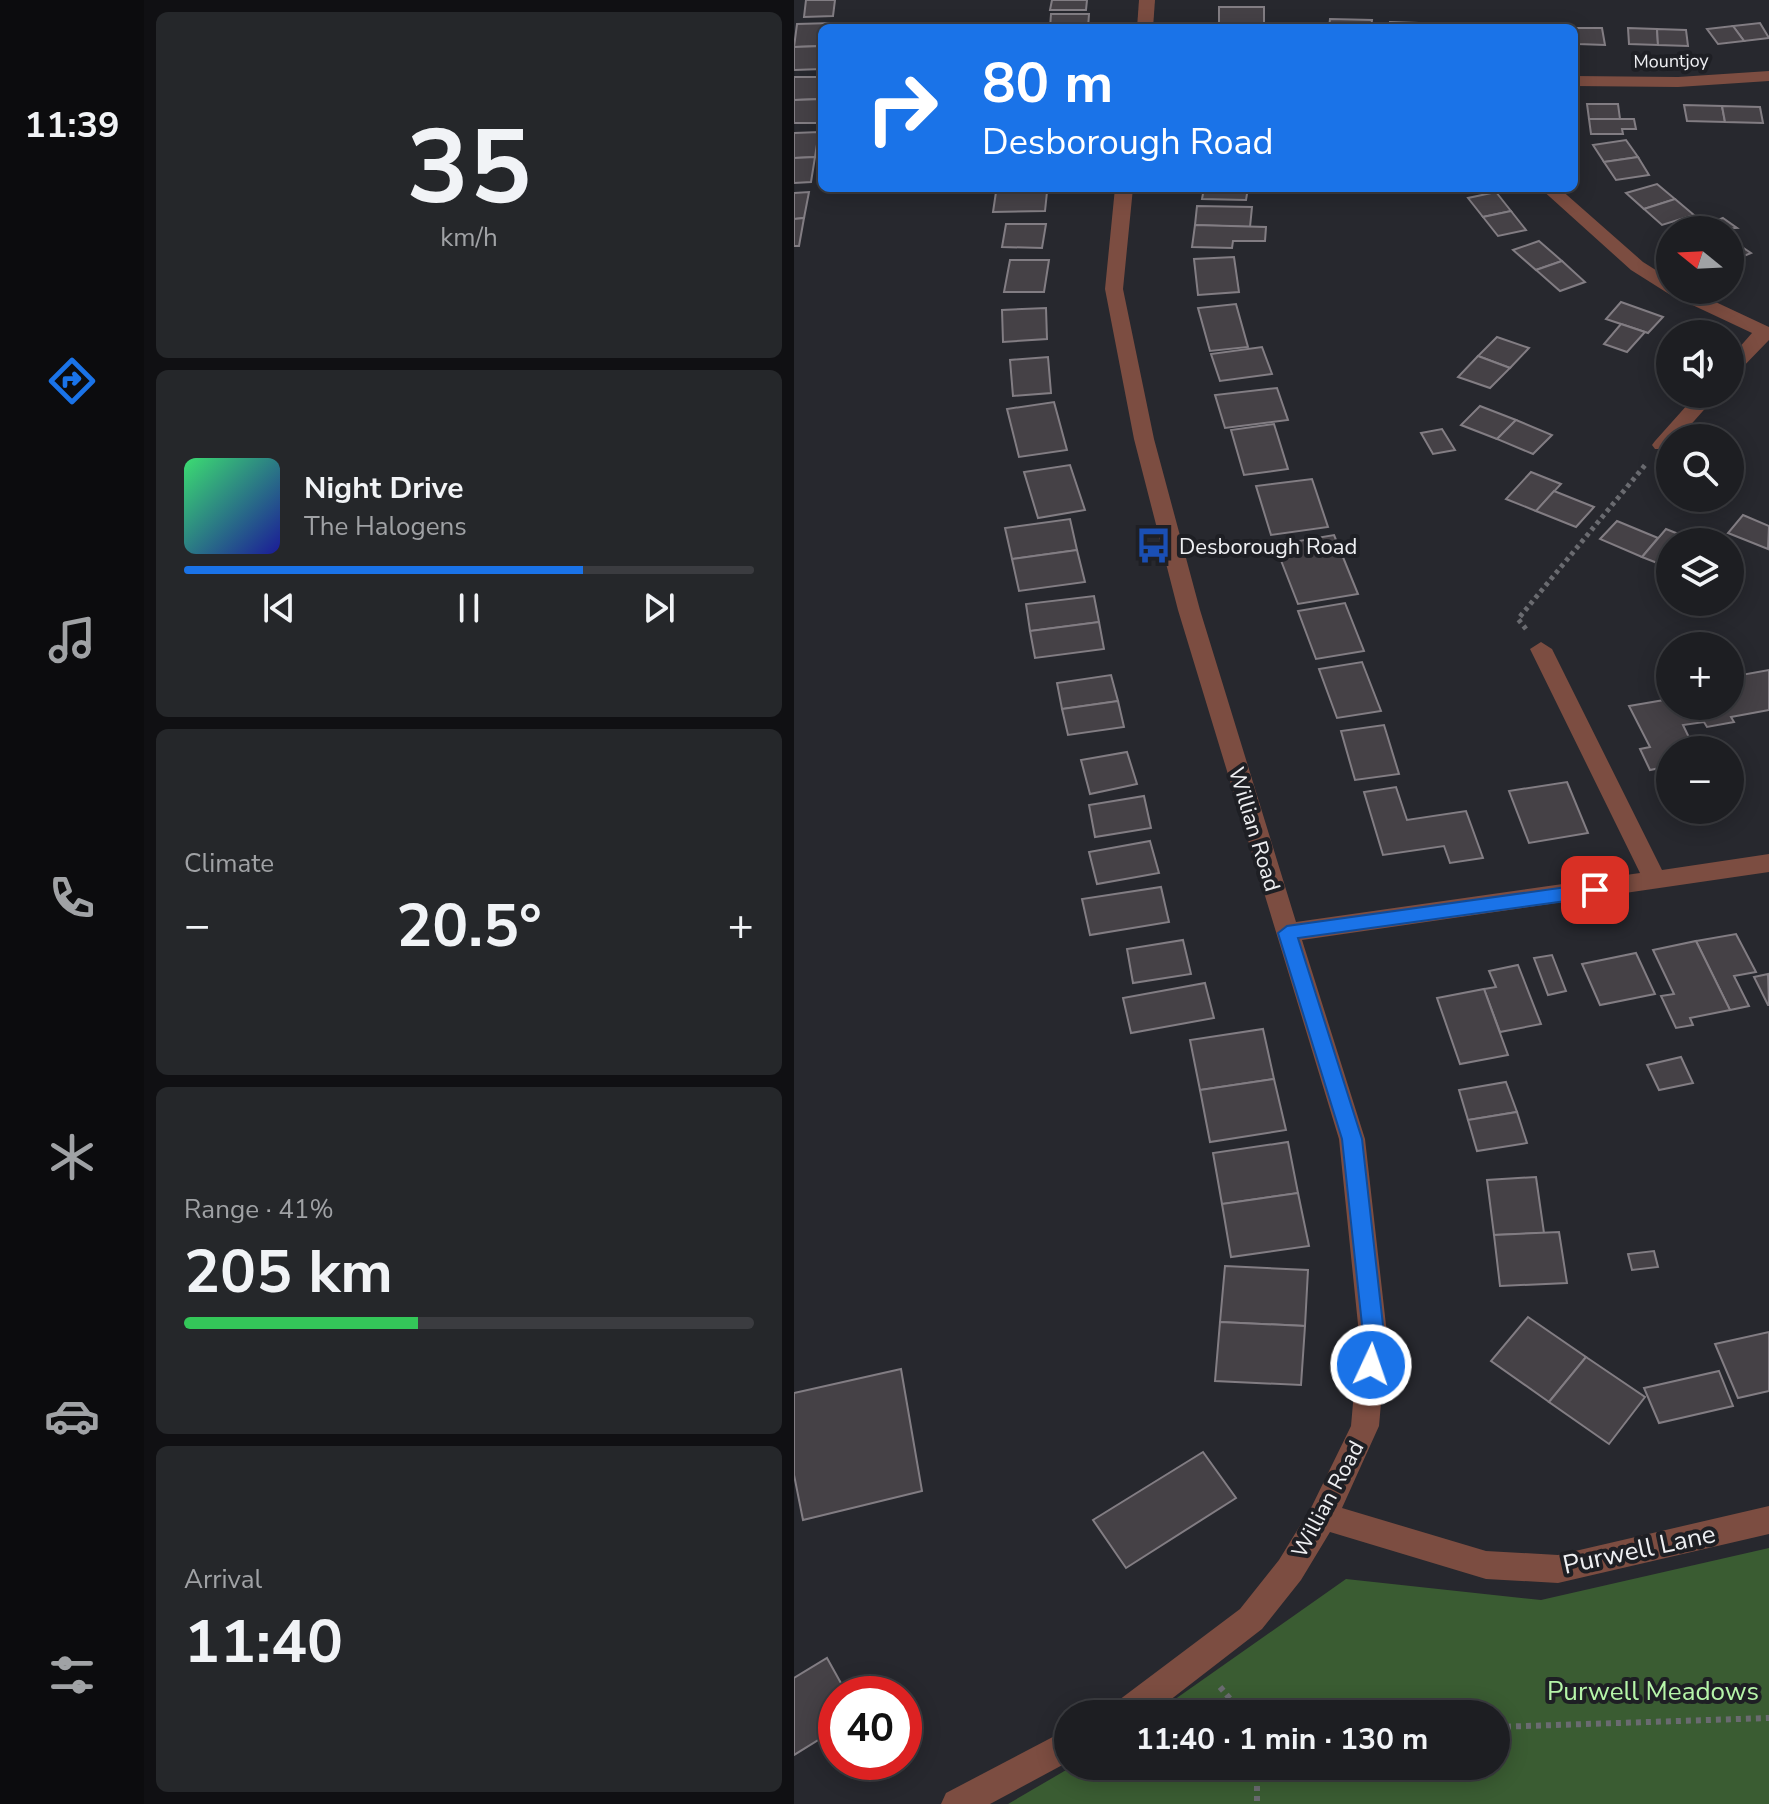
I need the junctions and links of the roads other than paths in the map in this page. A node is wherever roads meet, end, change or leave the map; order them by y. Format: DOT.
graph roads {
  1 [pos="1147,0"];
  2 [pos="1145,24"];
  3 [pos="1769,76"];
  4 [pos="1578,81"];
  5 [pos="1124,192"];
  6 [pos="1554,192"];
  7 [pos="1656,278"];
  8 [pos="1705,304"];
  9 [pos="1766,334"];
  10 [pos="1744,355"];
  11 [pos="1695,408"];
  12 [pos="1681,424"];
  13 [pos="1541,649"];
  14 [pos="1769,863"];
  15 [pos="1656,881"];
  16 [pos="1287,933"];
  17 [pos="1323,1516"];
  18 [pos="1769,1520"];
  19 [pos="1144,1700"];
  20 [pos="1054,1752"];
  21 [pos="957,1804"];
  1 -- 2 [label="street"];
  3 -- 4 [label="street, Mountjoy"];
  5 -- 16 [label="street, Willian Road"];
  6 -- 7 [label="street"];
  8 -- 9 [label="street"];
  9 -- 10 [label="street"];
  11 -- 12 [label="street"];
  13 -- 15 [label="street"];
  14 -- 15 [label="street"];
  15 -- 16 [label="street"];
  16 -- 17 [label="street, Willian Road"];
  17 -- 18 [label="street, Purwell Lane"];
  17 -- 19 [label="street, Willian Road"];
  20 -- 21 [label="street"];
}
